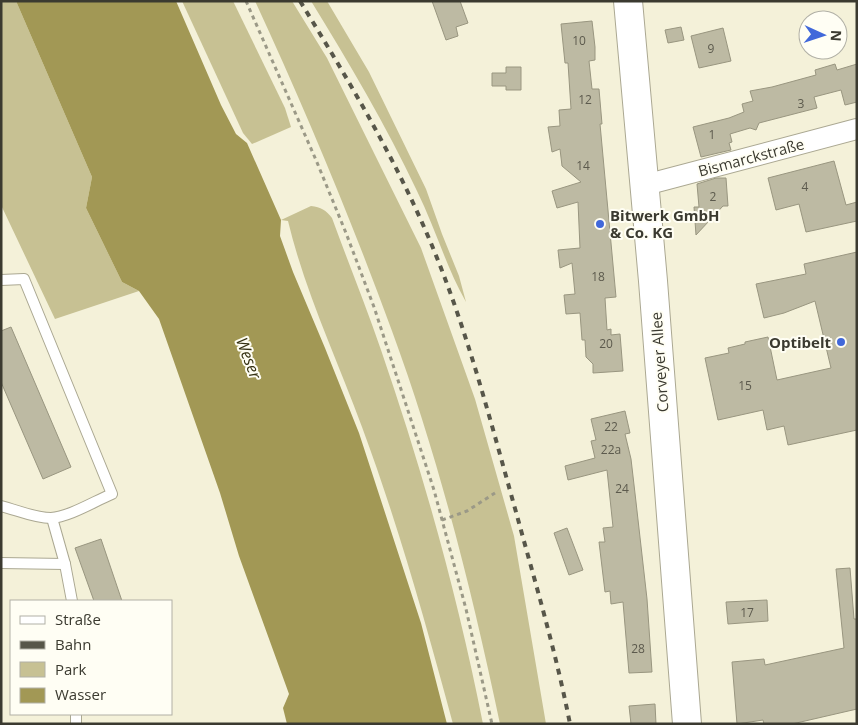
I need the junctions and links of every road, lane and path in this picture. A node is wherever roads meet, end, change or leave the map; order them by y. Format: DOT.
graph roads {
  1 [pos="246,1"];
  2 [pos="628,1"];
  3 [pos="857,129"];
  4 [pos="645,185"];
  5 [pos="1,280"];
  6 [pos="495,493"];
  7 [pos="1,506"];
  8 [pos="52,518"];
  9 [pos="442,520"];
  10 [pos="1,563"];
  11 [pos="65,564"];
  12 [pos="72,600"];
  13 [pos="492,724"];
  14 [pos="687,724"];
  1 -- 9 [label="path"];
  2 -- 4 [label="street, Corveyer Allee"];
  3 -- 4 [label="street, Bismarckstraße"];
  4 -- 14 [label="street, Corveyer Allee"];
  5 -- 8 [label="lane"];
  6 -- 9 [label="path"];
  7 -- 8 [label="lane"];
  8 -- 11 [label="lane"];
  9 -- 13 [label="path"];
  10 -- 11 [label="lane"];
  11 -- 12 [label="lane"];
}
